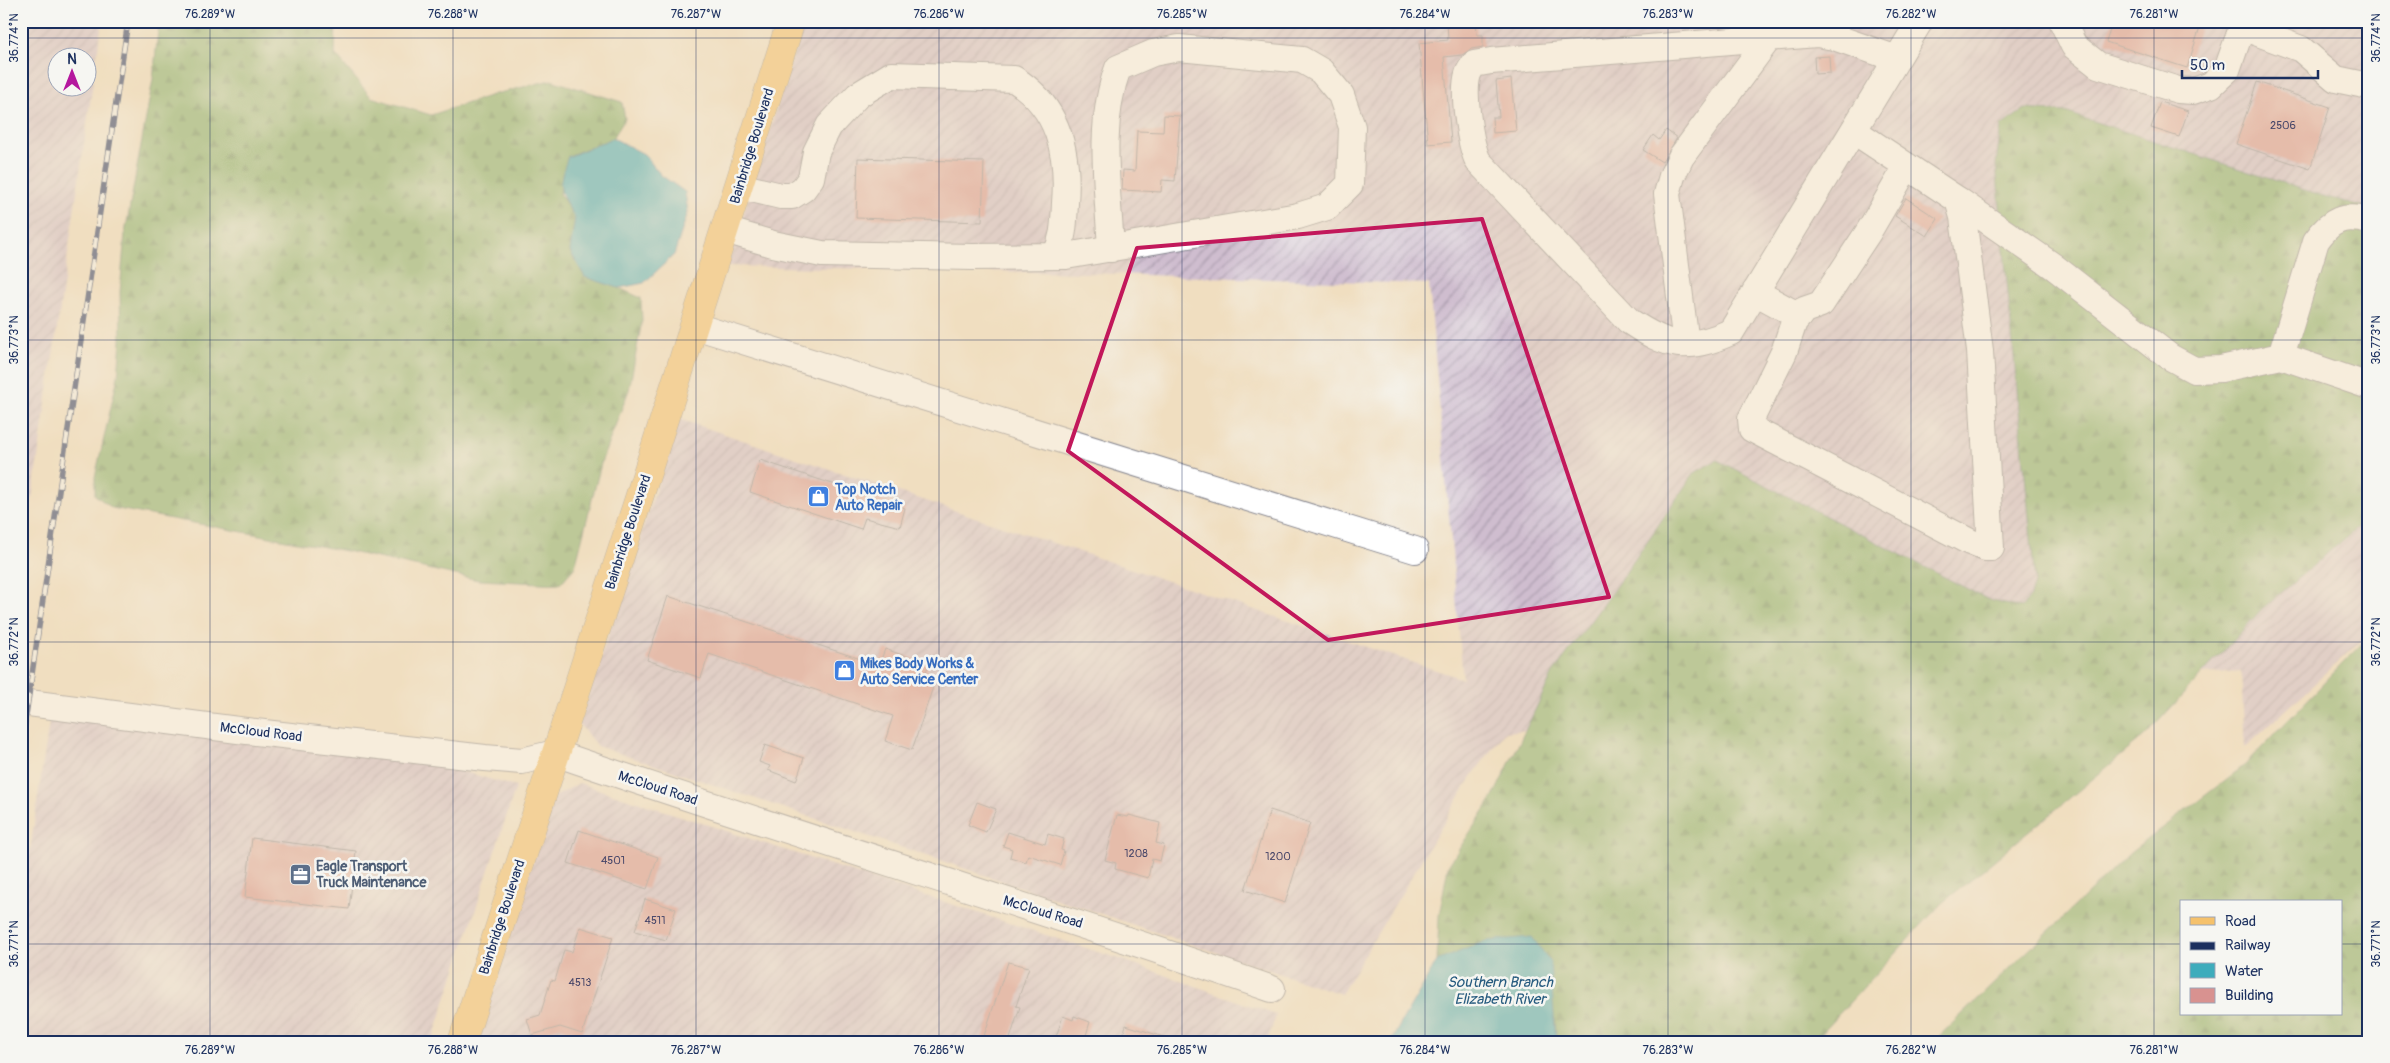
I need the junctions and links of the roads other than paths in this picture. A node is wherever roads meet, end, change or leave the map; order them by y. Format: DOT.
graph roads {
  1 [pos="791,21"];
  2 [pos="1920,21"];
  3 [pos="2062,21"];
  4 [pos="2242,24"];
  5 [pos="1769,38"];
  6 [pos="1897,59"];
  7 [pos="2369,86"];
  8 [pos="1854,131"];
  9 [pos="1906,166"];
  10 [pos="739,186"];
  11 [pos="1958,200"];
  12 [pos="2369,221"];
  13 [pos="725,230"];
  14 [pos="1111,249"];
  15 [pos="1055,256"];
  16 [pos="1755,292"];
  17 [pos="1799,316"];
  18 [pos="695,326"];
  19 [pos="1686,344"];
  20 [pos="2281,356"];
  21 [pos="2369,386"];
  22 [pos="1415,550"];
  23 [pos="21,702"];
  24 [pos="555,753"];
  25 [pos="1272,989"];
  26 [pos="462,1042"];
  1 -- 10 [label="main road, Bainbridge Boulevard"];
  2 -- 6 [label="street"];
  3 -- 4 [label="street"];
  4 -- 7 [label="street"];
  5 -- 6 [label="street"];
  5 -- 19 [label="street"];
  5 -- 19 [label="street"];
  6 -- 8 [label="street"];
  8 -- 9 [label="street"];
  8 -- 16 [label="street"];
  9 -- 11 [label="street"];
  9 -- 17 [label="street"];
  10 -- 13 [label="main road, Bainbridge Boulevard"];
  10 -- 15 [label="street"];
  11 -- 17 [label="street"];
  11 -- 20 [label="street"];
  12 -- 20 [label="street"];
  13 -- 15 [label="street"];
  13 -- 18 [label="main road, Bainbridge Boulevard"];
  14 -- 14 [label="street"];
  14 -- 15 [label="street"];
  16 -- 17 [label="street"];
  16 -- 19 [label="street"];
  18 -- 22 [label="street"];
  18 -- 24 [label="main road, Bainbridge Boulevard"];
  20 -- 21 [label="street"];
  23 -- 24 [label="street, McCloud Road"];
  24 -- 25 [label="street, McCloud Road"];
  24 -- 26 [label="main road, Bainbridge Boulevard"];
}
